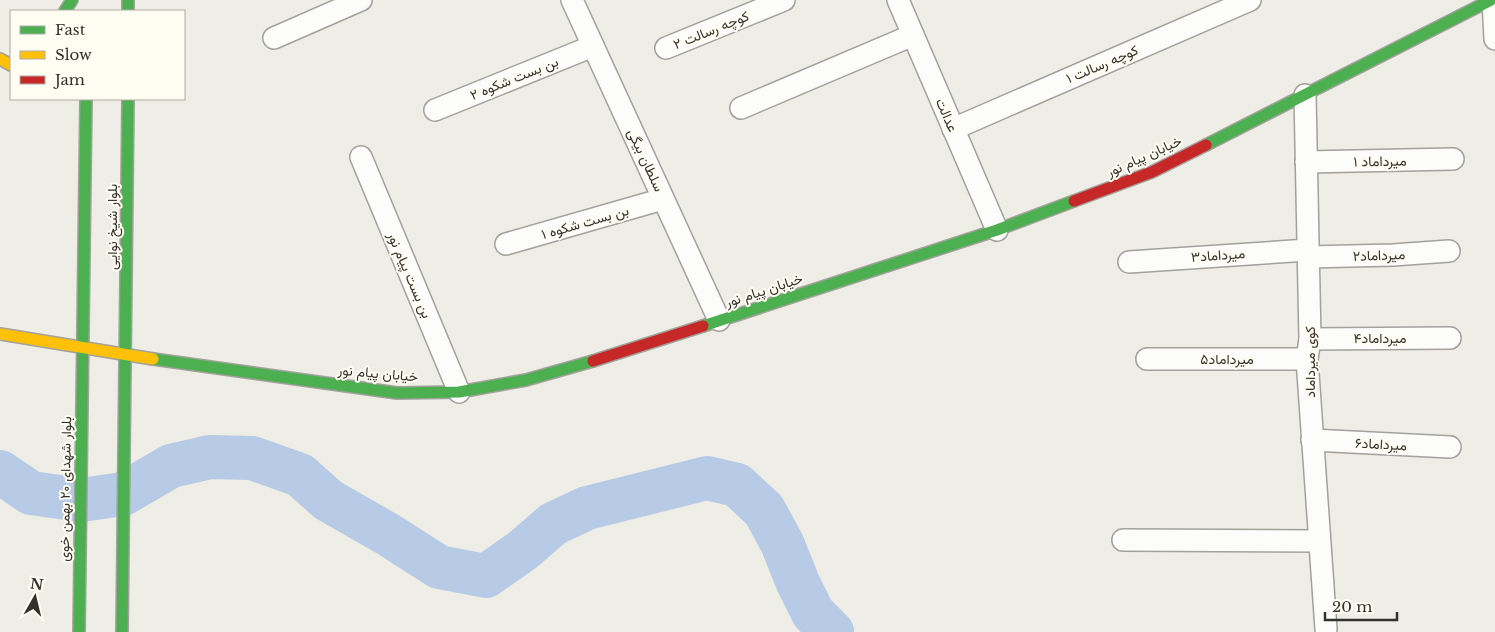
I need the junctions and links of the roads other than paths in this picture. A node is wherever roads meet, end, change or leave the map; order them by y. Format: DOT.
graph roads {
  1 [pos="361,0"];
  2 [pos="572,0"];
  3 [pos="784,0"];
  4 [pos="898,0"];
  5 [pos="1250,0"];
  6 [pos="1492,0"];
  7 [pos="913,35"];
  8 [pos="274,38"];
  9 [pos="1495,39"];
  10 [pos="593,46"];
  11 [pos="666,48"];
  12 [pos="1304,95"];
  13 [pos="86,100"];
  14 [pos="128,100"];
  15 [pos="76,108"];
  16 [pos="741,108"];
  17 [pos="435,110"];
  18 [pos="86,122"];
  19 [pos="953,129"];
  20 [pos="361,157"];
  21 [pos="1453,159"];
  22 [pos="1306,162"];
  23 [pos="664,199"];
  24 [pos="997,230"];
  25 [pos="506,244"];
  26 [pos="1449,250"];
  27 [pos="1308,254"];
  28 [pos="1129,262"];
  29 [pos="719,320"];
  30 [pos="0,334"];
  31 [pos="1450,338"];
  32 [pos="83,347"];
  33 [pos="1309,349"];
  34 [pos="126,355"];
  35 [pos="1147,359"];
  36 [pos="459,392"];
  37 [pos="1312,440"];
  38 [pos="1450,448"];
  39 [pos="1123,540"];
  40 [pos="1319,541"];
  41 [pos="1326,629"];
  42 [pos="79,632"];
  43 [pos="122,632"];
  1 -- 8 [label="street"];
  2 -- 10 [label="street, سلطان بیگی"];
  3 -- 11 [label="street, کوچه رسالت ۲"];
  4 -- 7 [label="street, عدالت"];
  5 -- 19 [label="street, کوچه رسالت ۱"];
  6 -- 9 [label="street"];
  6 -- 12 [label="street, خیابان پیام نور"];
  7 -- 16 [label="street"];
  7 -- 19 [label="street, عدالت"];
  10 -- 17 [label="street, بن بست شکوه ۲"];
  10 -- 23 [label="street, سلطان بیگی"];
  12 -- 22 [label="street, کوی میرداماد"];
  12 -- 24 [label="street, خیابان پیام نور"];
  13 -- 18 [label="street, بلوار شیخ نوایی"];
  14 -- 34 [label="street, بلوار شیخ نوایی"];
  15 -- 18 [label="street"];
  18 -- 32 [label="street, بلوار شیخ نوایی"];
  19 -- 24 [label="street, عدالت"];
  20 -- 36 [label="street, بن بست پیام نور"];
  21 -- 22 [label="street, میرداماد ۱"];
  22 -- 27 [label="street, کوی میرداماد"];
  23 -- 25 [label="street, بن بست شکوه ۱"];
  23 -- 29 [label="street, سلطان بیگی"];
  24 -- 29 [label="street, خیابان پیام نور"];
  26 -- 27 [label="street, میرداماد۲"];
  27 -- 28 [label="street, میرداماد۳"];
  27 -- 33 [label="street, کوی میرداماد"];
  29 -- 36 [label="street, خیابان پیام نور"];
  30 -- 32 [label="street, خیابان پیام نور"];
  31 -- 33 [label="street, میرداماد۴"];
  32 -- 34 [label="street, خیابان پیام نور"];
  32 -- 42 [label="street, بلوار شهدای ۲۰ بهمن خوی"];
  33 -- 35 [label="street, میرداماد۵"];
  33 -- 37 [label="street, کوی میرداماد"];
  34 -- 36 [label="street, خیابان پیام نور"];
  34 -- 43 [label="street"];
  37 -- 38 [label="street, میرداماد۶"];
  37 -- 40 [label="street, کوی میرداماد"];
  39 -- 40 [label="street"];
  40 -- 41 [label="street, کوی میرداماد"];
}
